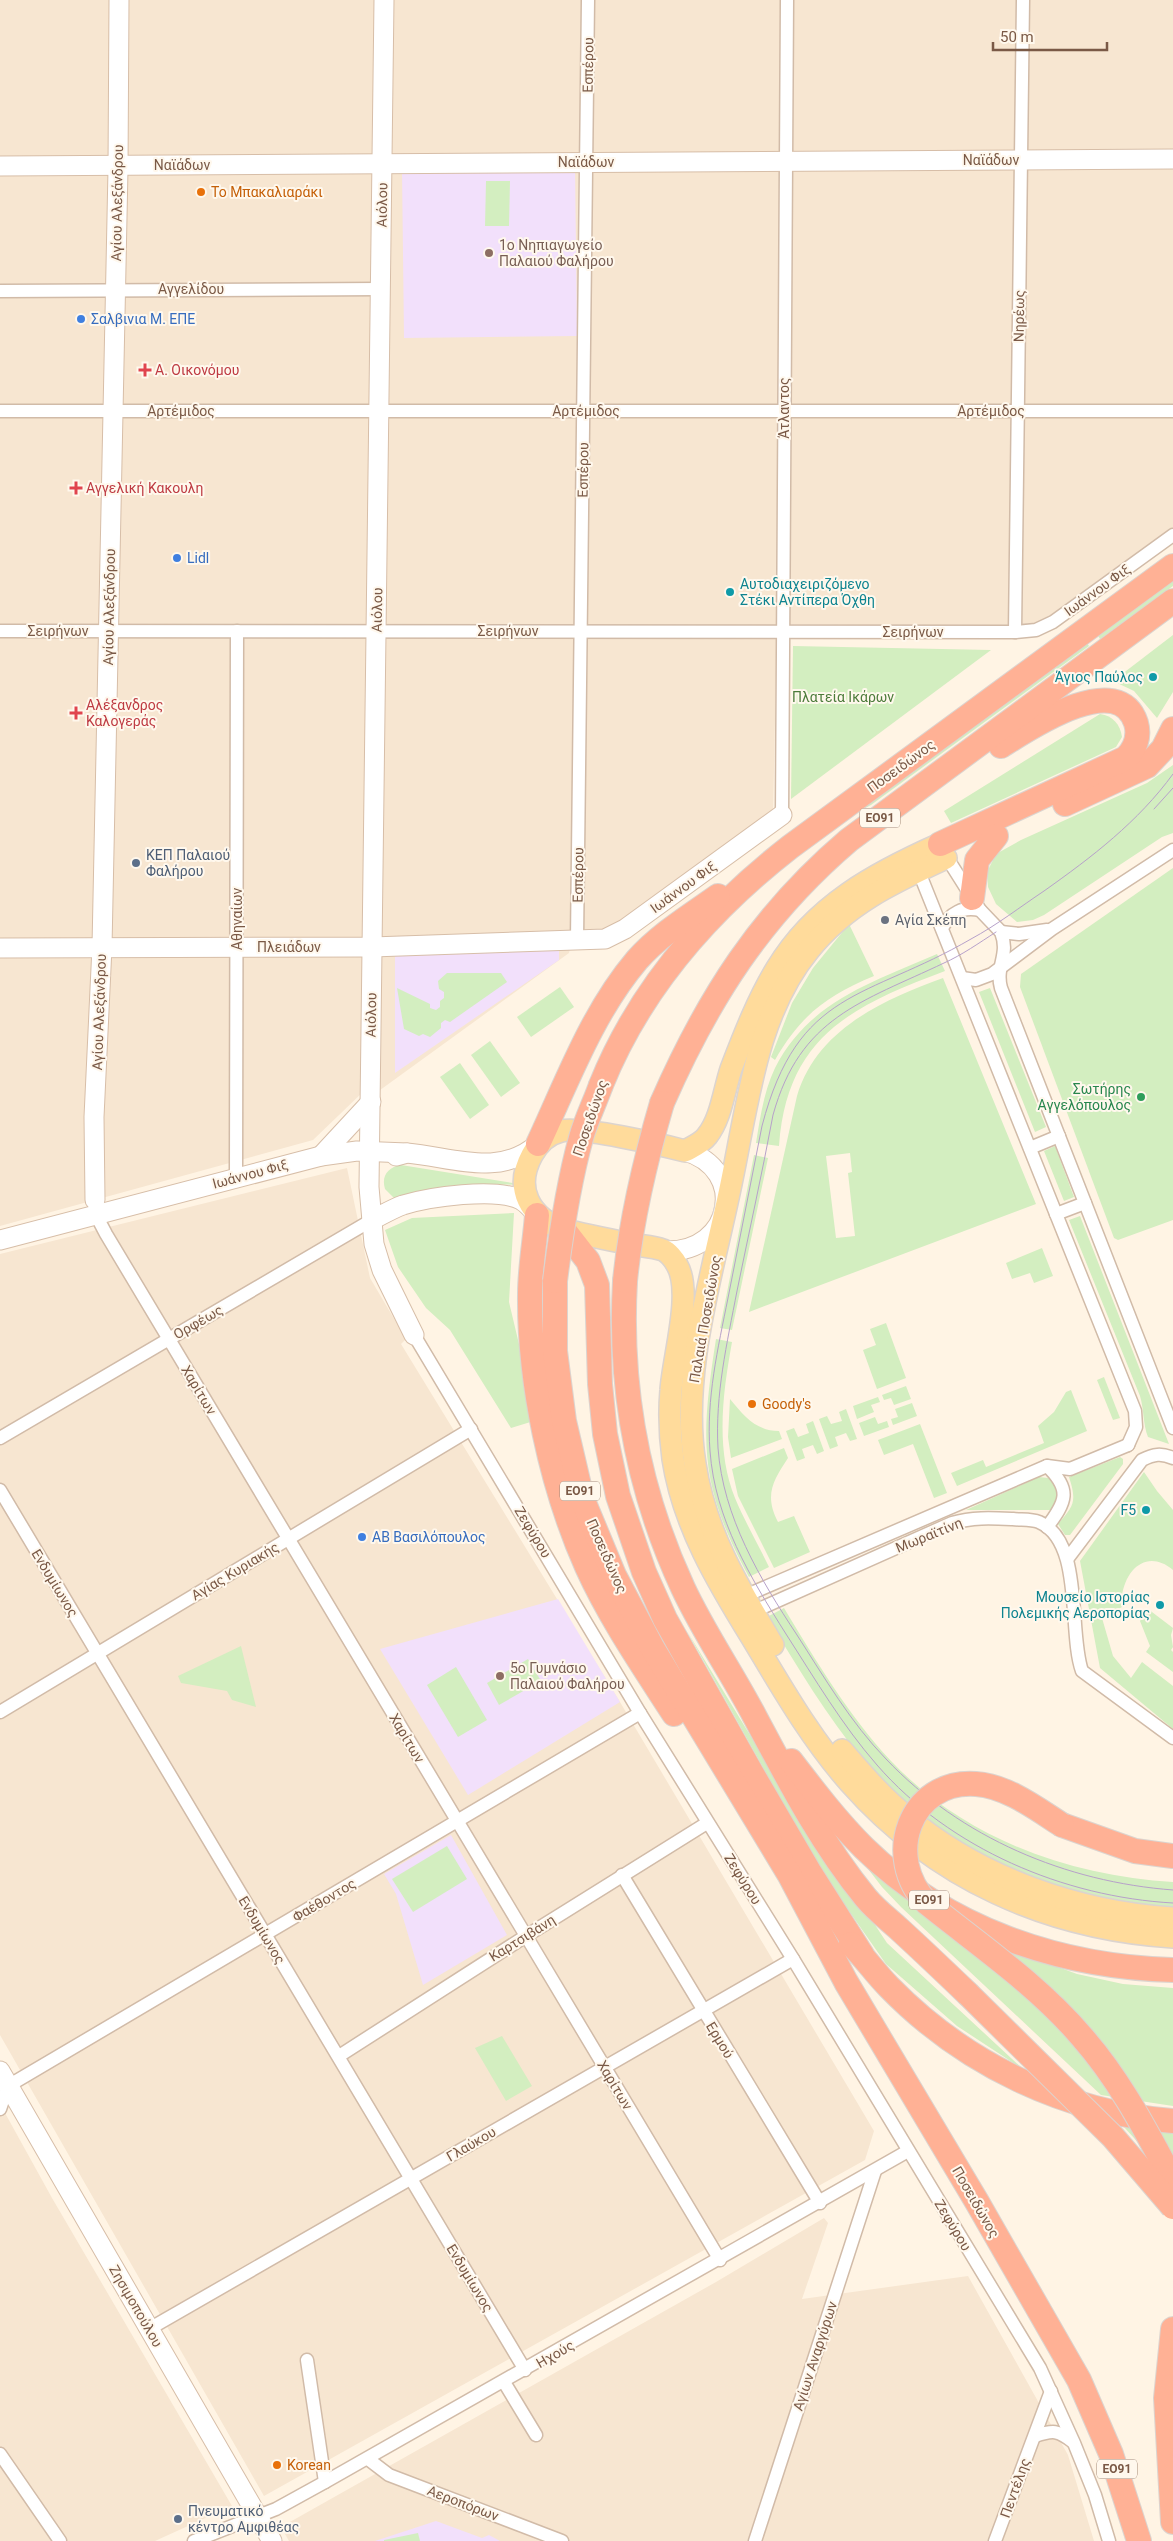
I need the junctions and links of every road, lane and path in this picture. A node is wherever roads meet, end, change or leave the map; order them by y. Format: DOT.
graph roads {
  1 [pos="119,0"];
  2 [pos="384,0"];
  3 [pos="588,0"];
  4 [pos="787,0"];
  5 [pos="1023,0"];
  6 [pos="1173,158"];
  7 [pos="1021,160"];
  8 [pos="786,161"];
  9 [pos="586,162"];
  10 [pos="382,164"];
  11 [pos="118,165"];
  12 [pos="0,166"];
  13 [pos="116,289"];
  14 [pos="381,289"];
  15 [pos="0,290"];
  16 [pos="0,411"];
  17 [pos="113,411"];
  18 [pos="380,411"];
  19 [pos="584,411"];
  20 [pos="784,411"];
  21 [pos="1019,411"];
  22 [pos="1173,411"];
  23 [pos="1173,535"];
  24 [pos="1173,566"];
  25 [pos="1173,601"];
  26 [pos="0,631"];
  27 [pos="108,631"];
  28 [pos="237,631"];
  29 [pos="376,631"];
  30 [pos="581,631"];
  31 [pos="782,632"];
  32 [pos="1015,632"];
  33 [pos="1173,729"];
  34 [pos="782,815"];
  35 [pos="812,831"];
  36 [pos="996,836"];
  37 [pos="849,840"];
  38 [pos="1173,850"];
  39 [pos="943,851"];
  40 [pos="916,863"];
  41 [pos="976,904"];
  42 [pos="942,928"];
  43 [pos="1052,929"];
  44 [pos="1001,932"];
  45 [pos="577,940"];
  46 [pos="102,947"];
  47 [pos="237,947"];
  48 [pos="372,947"];
  49 [pos="0,948"];
  50 [pos="1000,968"];
  51 [pos="962,978"];
  52 [pos="371,1102"];
  53 [pos="1059,1136"];
  54 [pos="538,1144"];
  55 [pos="1030,1148"];
  56 [pos="370,1151"];
  57 [pos="685,1151"];
  58 [pos="406,1153"];
  59 [pos="321,1156"];
  60 [pos="236,1178"];
  61 [pos="370,1187"];
  62 [pos="1085,1203"];
  63 [pos="95,1207"];
  64 [pos="396,1208"];
  65 [pos="725,1211"];
  66 [pos="1056,1214"];
  67 [pos="537,1215"];
  68 [pos="372,1220"];
  69 [pos="564,1230"];
  70 [pos="0,1240"];
  71 [pos="665,1251"];
  72 [pos="414,1335"];
  73 [pos="169,1339"];
  74 [pos="1173,1428"];
  75 [pos="471,1429"];
  76 [pos="0,1438"];
  77 [pos="1128,1445"];
  78 [pos="1173,1458"];
  79 [pos="1142,1460"];
  80 [pos="1046,1466"];
  81 [pos="0,1490"];
  82 [pos="935,1513"];
  83 [pos="1047,1527"];
  84 [pos="940,1528"];
  85 [pos="288,1539"];
  86 [pos="1068,1558"];
  87 [pos="742,1607"];
  88 [pos="97,1654"];
  89 [pos="0,1712"];
  90 [pos="640,1713"];
  91 [pos="754,1714"];
  92 [pos="1173,1738"];
  93 [pos="457,1821"];
  94 [pos="707,1822"];
  95 [pos="1173,1856"];
  96 [pos="789,1874"];
  97 [pos="622,1876"];
  98 [pos="1173,1918"];
  99 [pos="265,1935"];
  100 [pos="526,1936"];
  101 [pos="1173,1937"];
  102 [pos="862,1955"];
  103 [pos="793,1959"];
  104 [pos="1173,1970"];
  105 [pos="846,1982"];
  106 [pos="702,2011"];
  107 [pos="339,2056"];
  108 [pos="604,2067"];
  109 [pos="4,2078"];
  110 [pos="0,2109"];
  111 [pos="1173,2121"];
  112 [pos="908,2151"];
  113 [pos="875,2171"];
  114 [pos="412,2178"];
  115 [pos="1173,2181"];
  116 [pos="820,2202"];
  117 [pos="1173,2207"];
  118 [pos="720,2260"];
  119 [pos="149,2329"];
  120 [pos="1173,2329"];
  121 [pos="307,2360"];
  122 [pos="525,2370"];
  123 [pos="504,2382"];
  124 [pos="1051,2391"];
  125 [pos="536,2434"];
  126 [pos="1034,2436"];
  127 [pos="1074,2443"];
  128 [pos="0,2454"];
  129 [pos="368,2459"];
  130 [pos="325,2482"];
  131 [pos="258,2517"];
  132 [pos="1173,2522"];
  133 [pos="60,2541"];
  134 [pos="194,2541"];
  135 [pos="272,2541"];
  136 [pos="562,2541"];
  137 [pos="755,2541"];
  138 [pos="996,2541"];
  139 [pos="1110,2541"];
  140 [pos="1139,2541"];
  1 -- 11 [label="street, Αγίου Αλεξάνδρου"];
  2 -- 10 [label="street, Αιόλου"];
  3 -- 9 [label="street, Εσπέρου"];
  4 -- 8 [label="street, Άτλαντος"];
  5 -- 7 [label="street, Νηρέως"];
  6 -- 7 [label="street, Ναϊάδων"];
  7 -- 8 [label="street, Ναϊάδων"];
  7 -- 21 [label="street, Νηρέως"];
  8 -- 9 [label="street, Ναϊάδων"];
  8 -- 20 [label="street, Άτλαντος"];
  9 -- 10 [label="street, Ναϊάδων"];
  9 -- 19 [label="street, Εσπέρου"];
  10 -- 11 [label="street, Ναϊάδων"];
  10 -- 14 [label="street, Αιόλου"];
  11 -- 12 [label="street, Ναϊάδων"];
  11 -- 13 [label="street, Αγίου Αλεξάνδρου"];
  13 -- 14 [label="street, Αγγελίδου"];
  13 -- 15 [label="street, Αγγελίδου"];
  13 -- 17 [label="street, Αγίου Αλεξάνδρου"];
  14 -- 18 [label="street, Αιόλου"];
  16 -- 17 [label="street, Αρτέμιδος"];
  17 -- 18 [label="street, Αρτέμιδος"];
  17 -- 27 [label="street, Αγίου Αλεξάνδρου"];
  18 -- 19 [label="street, Αρτέμιδος"];
  18 -- 29 [label="street, Αιόλου"];
  19 -- 20 [label="street, Αρτέμιδος"];
  19 -- 30 [label="street, Εσπέρου"];
  20 -- 21 [label="street, Αρτέμιδος"];
  20 -- 31 [label="street, Άτλαντος"];
  21 -- 22 [label="street, Αρτέμιδος"];
  21 -- 32 [label="street, Νηρέως"];
  23 -- 32 [label="street, Ιωάννου Φιξ"];
  24 -- 35 [label="highway, Ποσειδώνος / ΕΟ91"];
  25 -- 37 [label="highway, ΕΟ91"];
  26 -- 27 [label="street, Σειρήνων"];
  27 -- 28 [label="street, Σειρήνων"];
  27 -- 46 [label="street, Αγίου Αλεξάνδρου"];
  28 -- 29 [label="street, Σειρήνων"];
  28 -- 47 [label="street, Αθηναίων"];
  29 -- 30 [label="street, Σειρήνων"];
  29 -- 48 [label="street, Αιόλου"];
  30 -- 31 [label="street, Σειρήνων"];
  30 -- 45 [label="street, Εσπέρου"];
  31 -- 32 [label="street, Σειρήνων"];
  31 -- 34 [label="street, Άτλαντος"];
  33 -- 36 [label="highway"];
  34 -- 45 [label="street, Ιωάννου Φιξ"];
  35 -- 54 [label="highway"];
  35 -- 96 [label="highway, Ποσειδώνος / ΕΟ91, bridge"];
  36 -- 39 [label="highway"];
  36 -- 41 [label="highway"];
  37 -- 39 [label="highway"];
  37 -- 91 [label="highway, ΕΟ91, bridge"];
  38 -- 43 [label="street"];
  39 -- 40 [label="main road, Παλαιά Ποσειδώνος"];
  39 -- 41 [label="street"];
  40 -- 42 [label="street"];
  40 -- 57 [label="main road, Παλαιά Ποσειδώνος"];
  40 -- 65 [label="main road, Παλαιά Ποσειδώνος"];
  41 -- 42 [label="street"];
  41 -- 44 [label="street"];
  42 -- 51 [label="street"];
  43 -- 44 [label="street"];
  43 -- 50 [label="street"];
  44 -- 50 [label="street"];
  45 -- 48 [label="street, Πλειάδων"];
  46 -- 47 [label="street, Πλειάδων"];
  46 -- 49 [label="street, Πλειάδων"];
  46 -- 63 [label="street, Αγίου Αλεξάνδρου"];
  47 -- 48 [label="street, Πλειάδων"];
  47 -- 60 [label="street, Αθηναίων"];
  48 -- 52 [label="street, Αιόλου"];
  50 -- 51 [label="street"];
  50 -- 53 [label="street"];
  51 -- 55 [label="street"];
  52 -- 56 [label="street, Αιόλου"];
  52 -- 59 [label="street"];
  53 -- 55 [label="street"];
  53 -- 62 [label="street"];
  54 -- 57 [label="main road"];
  54 -- 58 [label="street, Ιωάννου Φιξ"];
  54 -- 67 [label="main road"];
  55 -- 66 [label="street"];
  56 -- 58 [label="street, Ιωάννου Φιξ"];
  56 -- 59 [label="street, Ιωάννου Φιξ"];
  56 -- 61 [label="street, Αιόλου"];
  57 -- 65 [label="street"];
  58 -- 61 [label="street"];
  59 -- 60 [label="street, Ιωάννου Φιξ"];
  59 -- 61 [label="street"];
  60 -- 63 [label="street, Ιωάννου Φιξ"];
  61 -- 64 [label="street"];
  61 -- 68 [label="street, Αιόλου"];
  62 -- 66 [label="street"];
  62 -- 74 [label="street"];
  63 -- 70 [label="street, Ιωάννου Φιξ"];
  63 -- 73 [label="street, Χαρίτων"];
  64 -- 67 [label="street, Ορφέως"];
  64 -- 68 [label="street, Ορφέως"];
  65 -- 71 [label="street"];
  65 -- 87 [label="main road, Παλαιά Ποσειδώνος"];
  66 -- 77 [label="street"];
  67 -- 69 [label="main road"];
  67 -- 105 [label="highway"];
  68 -- 72 [label="street, Ζεφύρου"];
  68 -- 73 [label="street, Ορφέως"];
  69 -- 71 [label="main road"];
  69 -- 102 [label="highway"];
  71 -- 87 [label="main road, Παλαιά Ποσειδώνος"];
  72 -- 75 [label="street, Ζεφύρου"];
  73 -- 76 [label="street, Ορφέως"];
  73 -- 85 [label="street, Χαρίτων"];
  75 -- 85 [label="street, Αγίας Κυριακής"];
  75 -- 90 [label="street, Ζεφύρου"];
  77 -- 79 [label="street"];
  77 -- 80 [label="street, Μωραϊτίνη"];
  78 -- 79 [label="street"];
  79 -- 86 [label="street"];
  80 -- 82 [label="street, Μωραϊτίνη"];
  80 -- 83 [label="street"];
  81 -- 88 [label="street, Ενδυμίωνος"];
  82 -- 84 [label="street"];
  82 -- 87 [label="street, Μωραϊτίνη"];
  83 -- 84 [label="street, Μωραϊτίνη"];
  83 -- 86 [label="street"];
  84 -- 87 [label="street, Μωραϊτίνη"];
  85 -- 88 [label="street, Αγίας Κυριακής"];
  85 -- 93 [label="street, Χαρίτων"];
  86 -- 92 [label="street"];
  87 -- 98 [label="main road, Παλαιά Ποσειδώνος"];
  87 -- 101 [label="main road, Παλαιά Ποσειδώνος"];
  88 -- 89 [label="street, Αγίας Κυριακής"];
  88 -- 99 [label="street, Ενδυμίωνος"];
  90 -- 93 [label="street, Φαέθοντος"];
  90 -- 94 [label="street, Ζεφύρου"];
  91 -- 104 [label="highway, ΕΟ91"];
  91 -- 117 [label="highway, ΕΟ91, bridge"];
  93 -- 99 [label="street, Φαέθοντος"];
  93 -- 100 [label="street, Χαρίτων"];
  94 -- 97 [label="street, Καρτσιβάνη"];
  94 -- 103 [label="street, Ζεφύρου"];
  95 -- 115 [label="highway, bridge"];
  96 -- 102 [label="highway, Ποσειδώνος"];
  96 -- 105 [label="highway, Ποσειδώνος / ΕΟ91"];
  97 -- 100 [label="street, Καρτσιβάνη"];
  97 -- 106 [label="street, Ερμού"];
  99 -- 107 [label="street, Ενδυμίωνος"];
  99 -- 109 [label="street, Φαέθοντος"];
  100 -- 107 [label="street, Καρτσιβάνη"];
  100 -- 108 [label="street, Χαρίτων"];
  102 -- 111 [label="highway, Ποσειδώνος"];
  103 -- 106 [label="street, Γλαύκου"];
  103 -- 112 [label="street, Ζεφύρου"];
  105 -- 140 [label="highway, Ποσειδώνος / ΕΟ91"];
  106 -- 108 [label="street, Γλαύκου"];
  106 -- 116 [label="street, Ερμού"];
  107 -- 114 [label="street, Ενδυμίωνος"];
  108 -- 114 [label="street, Γλαύκου"];
  108 -- 118 [label="street, Χαρίτων"];
  109 -- 110 [label="street"];
  109 -- 119 [label="street, Ζησιμοπούλου"];
  112 -- 113 [label="street, Ηχούς"];
  112 -- 124 [label="street, Ζεφύρου"];
  113 -- 116 [label="street, Ηχούς"];
  113 -- 137 [label="street, Αγίων Αναργύρων"];
  114 -- 119 [label="street, Γλαύκου"];
  114 -- 122 [label="street, Ενδυμίωνος"];
  116 -- 118 [label="street, Ηχούς"];
  118 -- 122 [label="street, Ηχούς"];
  119 -- 131 [label="street, Ζησιμοπούλου"];
  120 -- 132 [label="highway"];
  121 -- 130 [label="street"];
  122 -- 123 [label="street, Ηχούς"];
  123 -- 125 [label="street"];
  123 -- 129 [label="street, Ηχούς"];
  124 -- 126 [label="street, Πεντέλης"];
  124 -- 127 [label="street, Ζεφύρου"];
  126 -- 127 [label="street"];
  126 -- 138 [label="street, Πεντέλης"];
  127 -- 139 [label="street, Ζεφύρου"];
  128 -- 133 [label="street"];
  129 -- 130 [label="street, Ηχούς"];
  129 -- 136 [label="street, Αεροπόρων"];
  130 -- 131 [label="street, Ηχούς"];
  131 -- 134 [label="street, Ηχούς"];
  131 -- 135 [label="street, Ζησιμοπούλου"];
}
